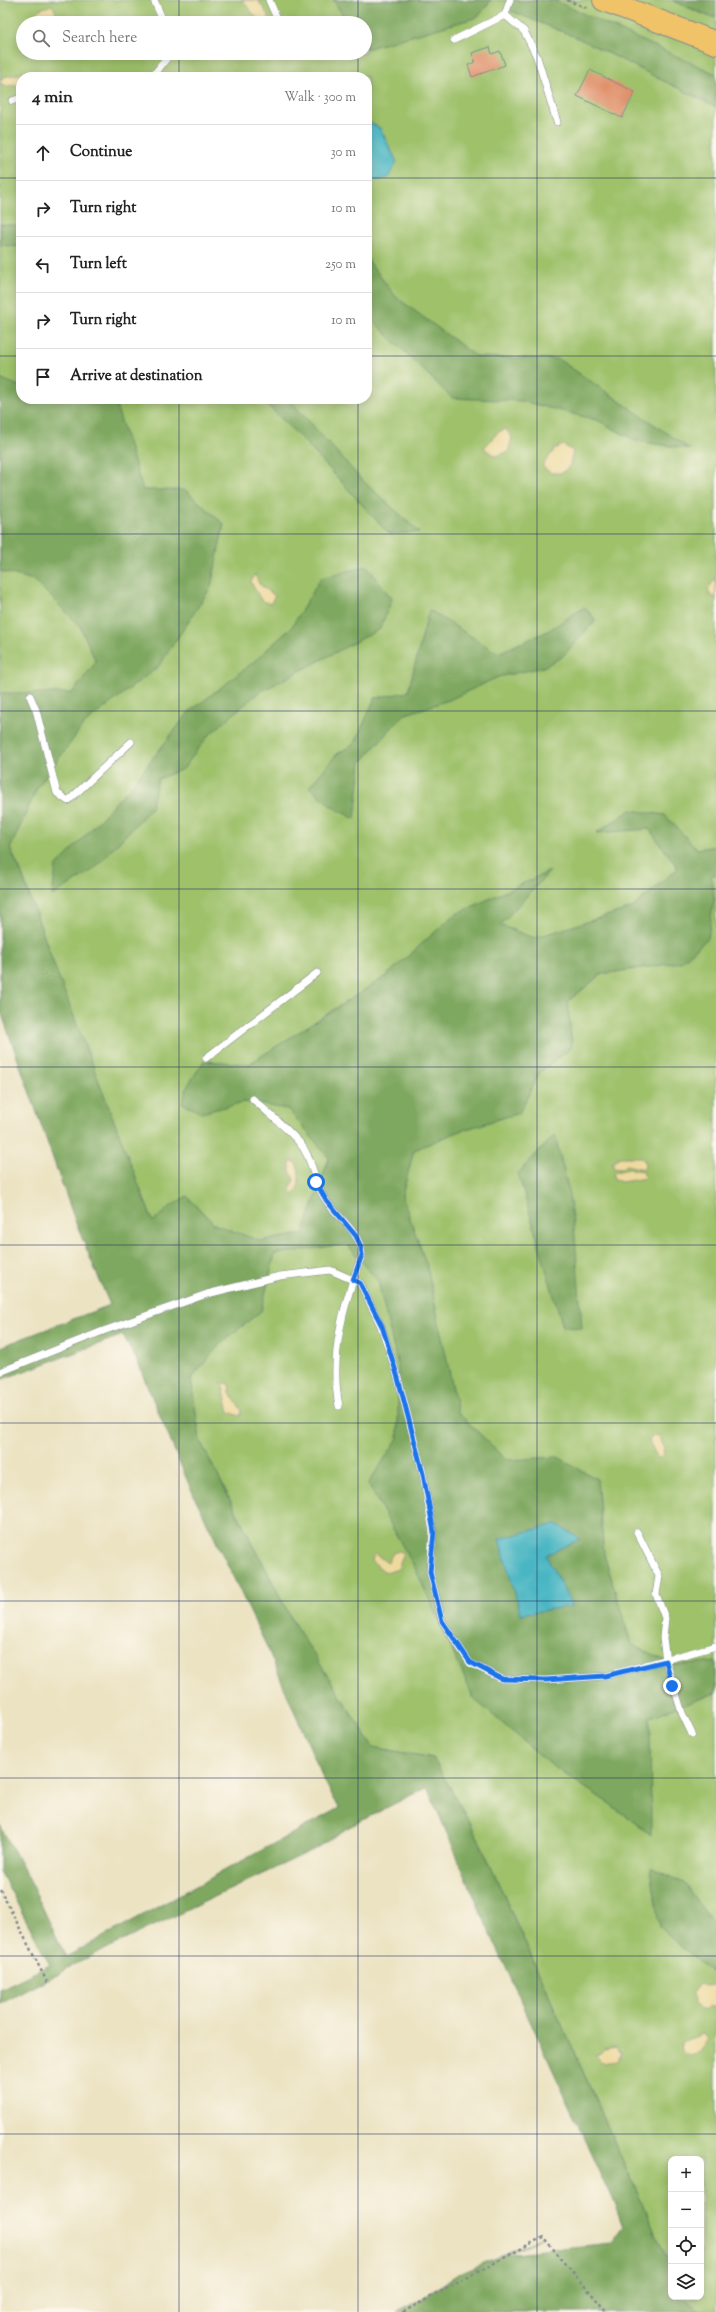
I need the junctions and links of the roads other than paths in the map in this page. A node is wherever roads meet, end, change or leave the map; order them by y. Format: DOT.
graph roads {
  1 [pos="154,0"];
  2 [pos="269,0"];
  3 [pos="510,0"];
  4 [pos="604,0"];
  5 [pos="505,15"];
  6 [pos="161,16"];
  7 [pos="276,16"];
  8 [pos="454,40"];
  9 [pos="716,43"];
  10 [pos="165,60"];
  11 [pos="156,72"];
  12 [pos="16,100"];
  13 [pos="12,101"];
  14 [pos="558,122"];
  15 [pos="30,696"];
  16 [pos="131,742"];
  17 [pos="317,972"];
  18 [pos="206,1058"];
  19 [pos="253,1099"];
  20 [pos="353,1280"];
  21 [pos="0,1372"];
  22 [pos="339,1406"];
  23 [pos="637,1532"];
  24 [pos="716,1646"];
  25 [pos="666,1661"];
  26 [pos="692,1734"];
  1 -- 6 [label="lane"];
  2 -- 7 [label="lane"];
  3 -- 5 [label="lane"];
  4 -- 9 [label="main road"];
  5 -- 8 [label="lane"];
  5 -- 14 [label="lane"];
  10 -- 11 [label="lane"];
  12 -- 13 [label="lane"];
  15 -- 16 [label="lane"];
  17 -- 18 [label="lane"];
  19 -- 20 [label="lane"];
  20 -- 21 [label="lane"];
  20 -- 22 [label="lane"];
  20 -- 25 [label="lane"];
  23 -- 25 [label="lane"];
  24 -- 25 [label="lane"];
  25 -- 26 [label="lane"];
}
